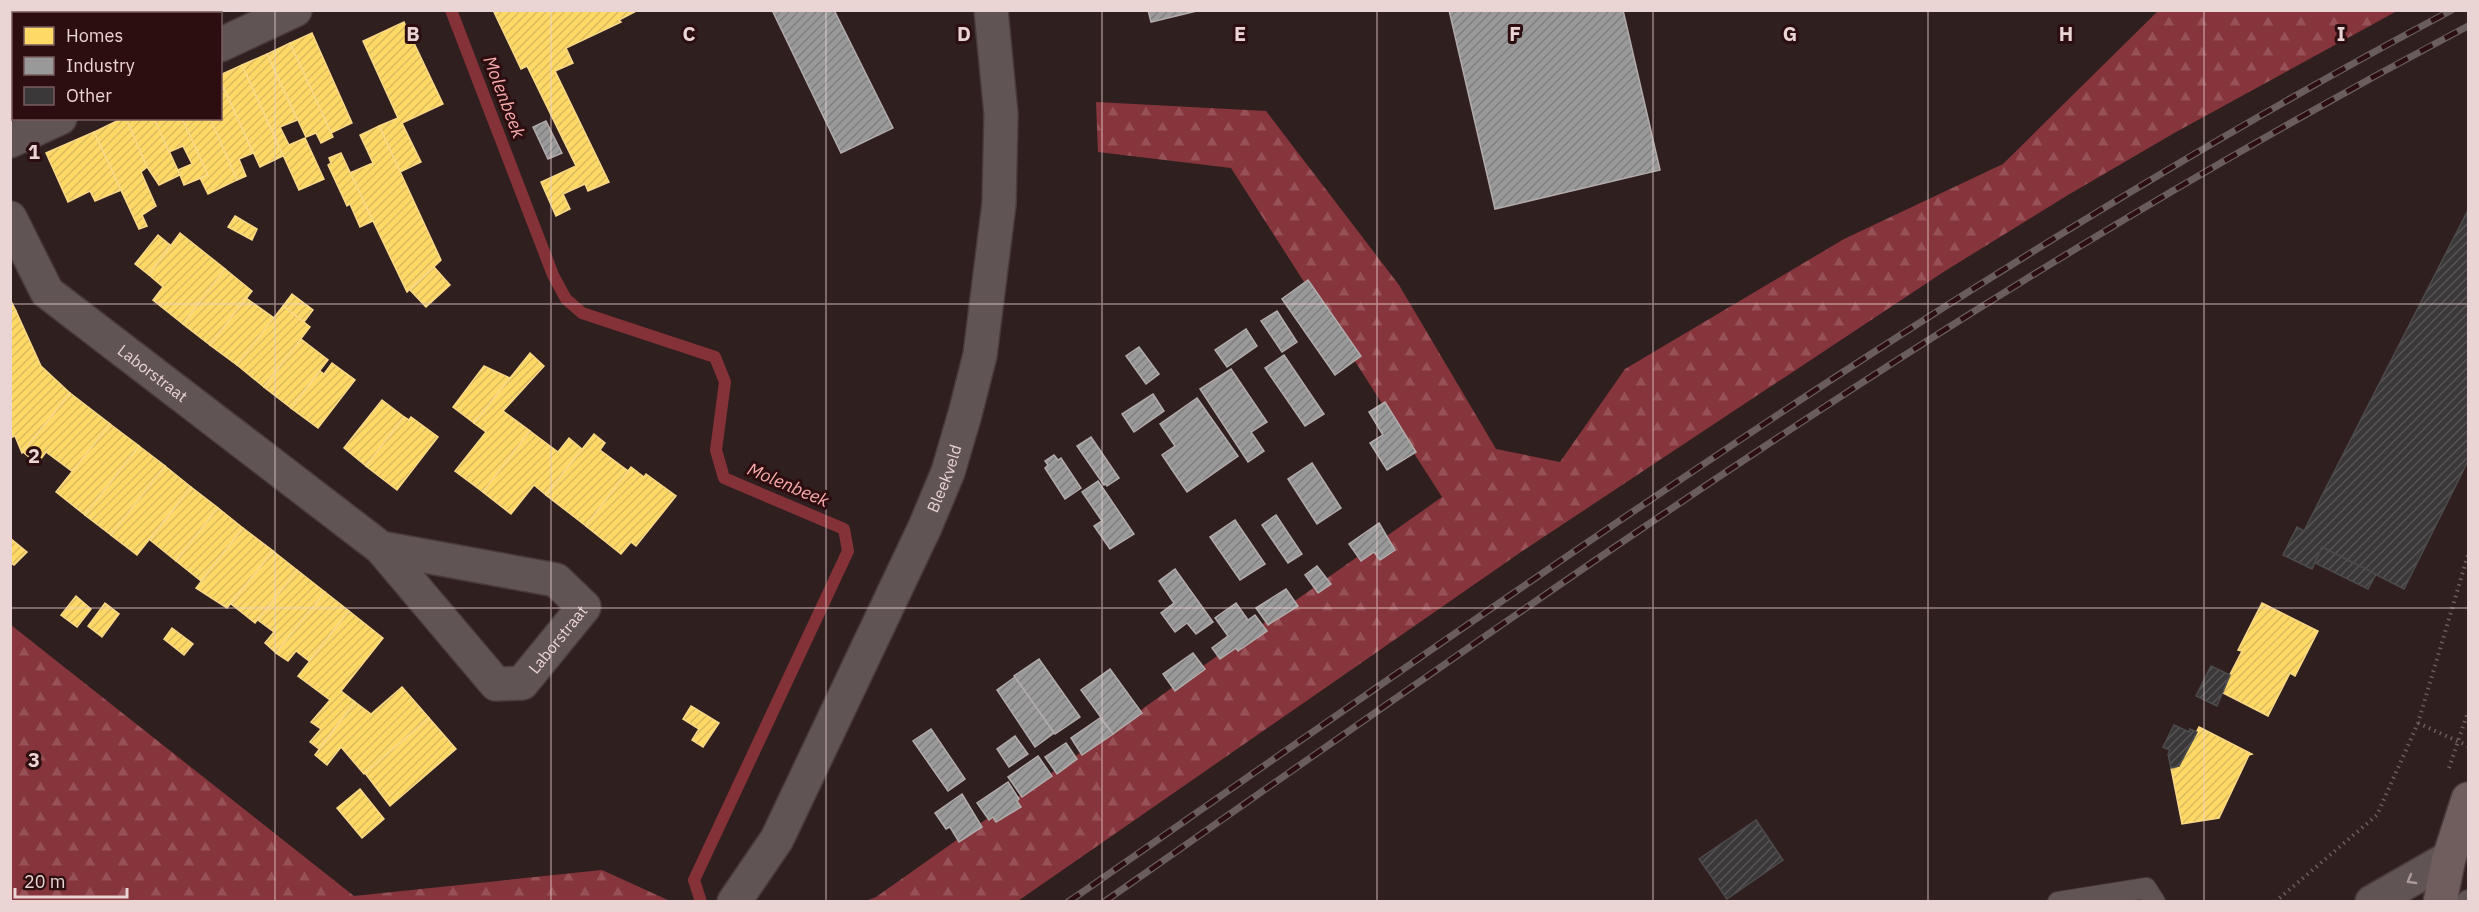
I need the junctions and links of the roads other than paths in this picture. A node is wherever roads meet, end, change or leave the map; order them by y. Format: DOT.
graph roads {
  1 [pos="295,10"];
  2 [pos="992,10"];
  3 [pos="222,44"];
  4 [pos="56,120"];
  5 [pos="10,141"];
  6 [pos="10,218"];
  7 [pos="381,548"];
  8 [pos="2469,799"];
  9 [pos="2449,858"];
  10 [pos="734,902"];
  11 [pos="2058,902"];
  12 [pos="2155,902"];
  13 [pos="2372,902"];
  14 [pos="2440,902"];
  1 -- 3 [label="street"];
  2 -- 10 [label="street, Bleekveld"];
  4 -- 5 [label="street"];
  6 -- 7 [label="street, Laborstraat"];
  7 -- 7 [label="street, Laborstraat"];
  8 -- 9 [label="main road"];
  9 -- 13 [label="street, one-way"];
  9 -- 14 [label="main road"];
  11 -- 12 [label="lane"];
}
